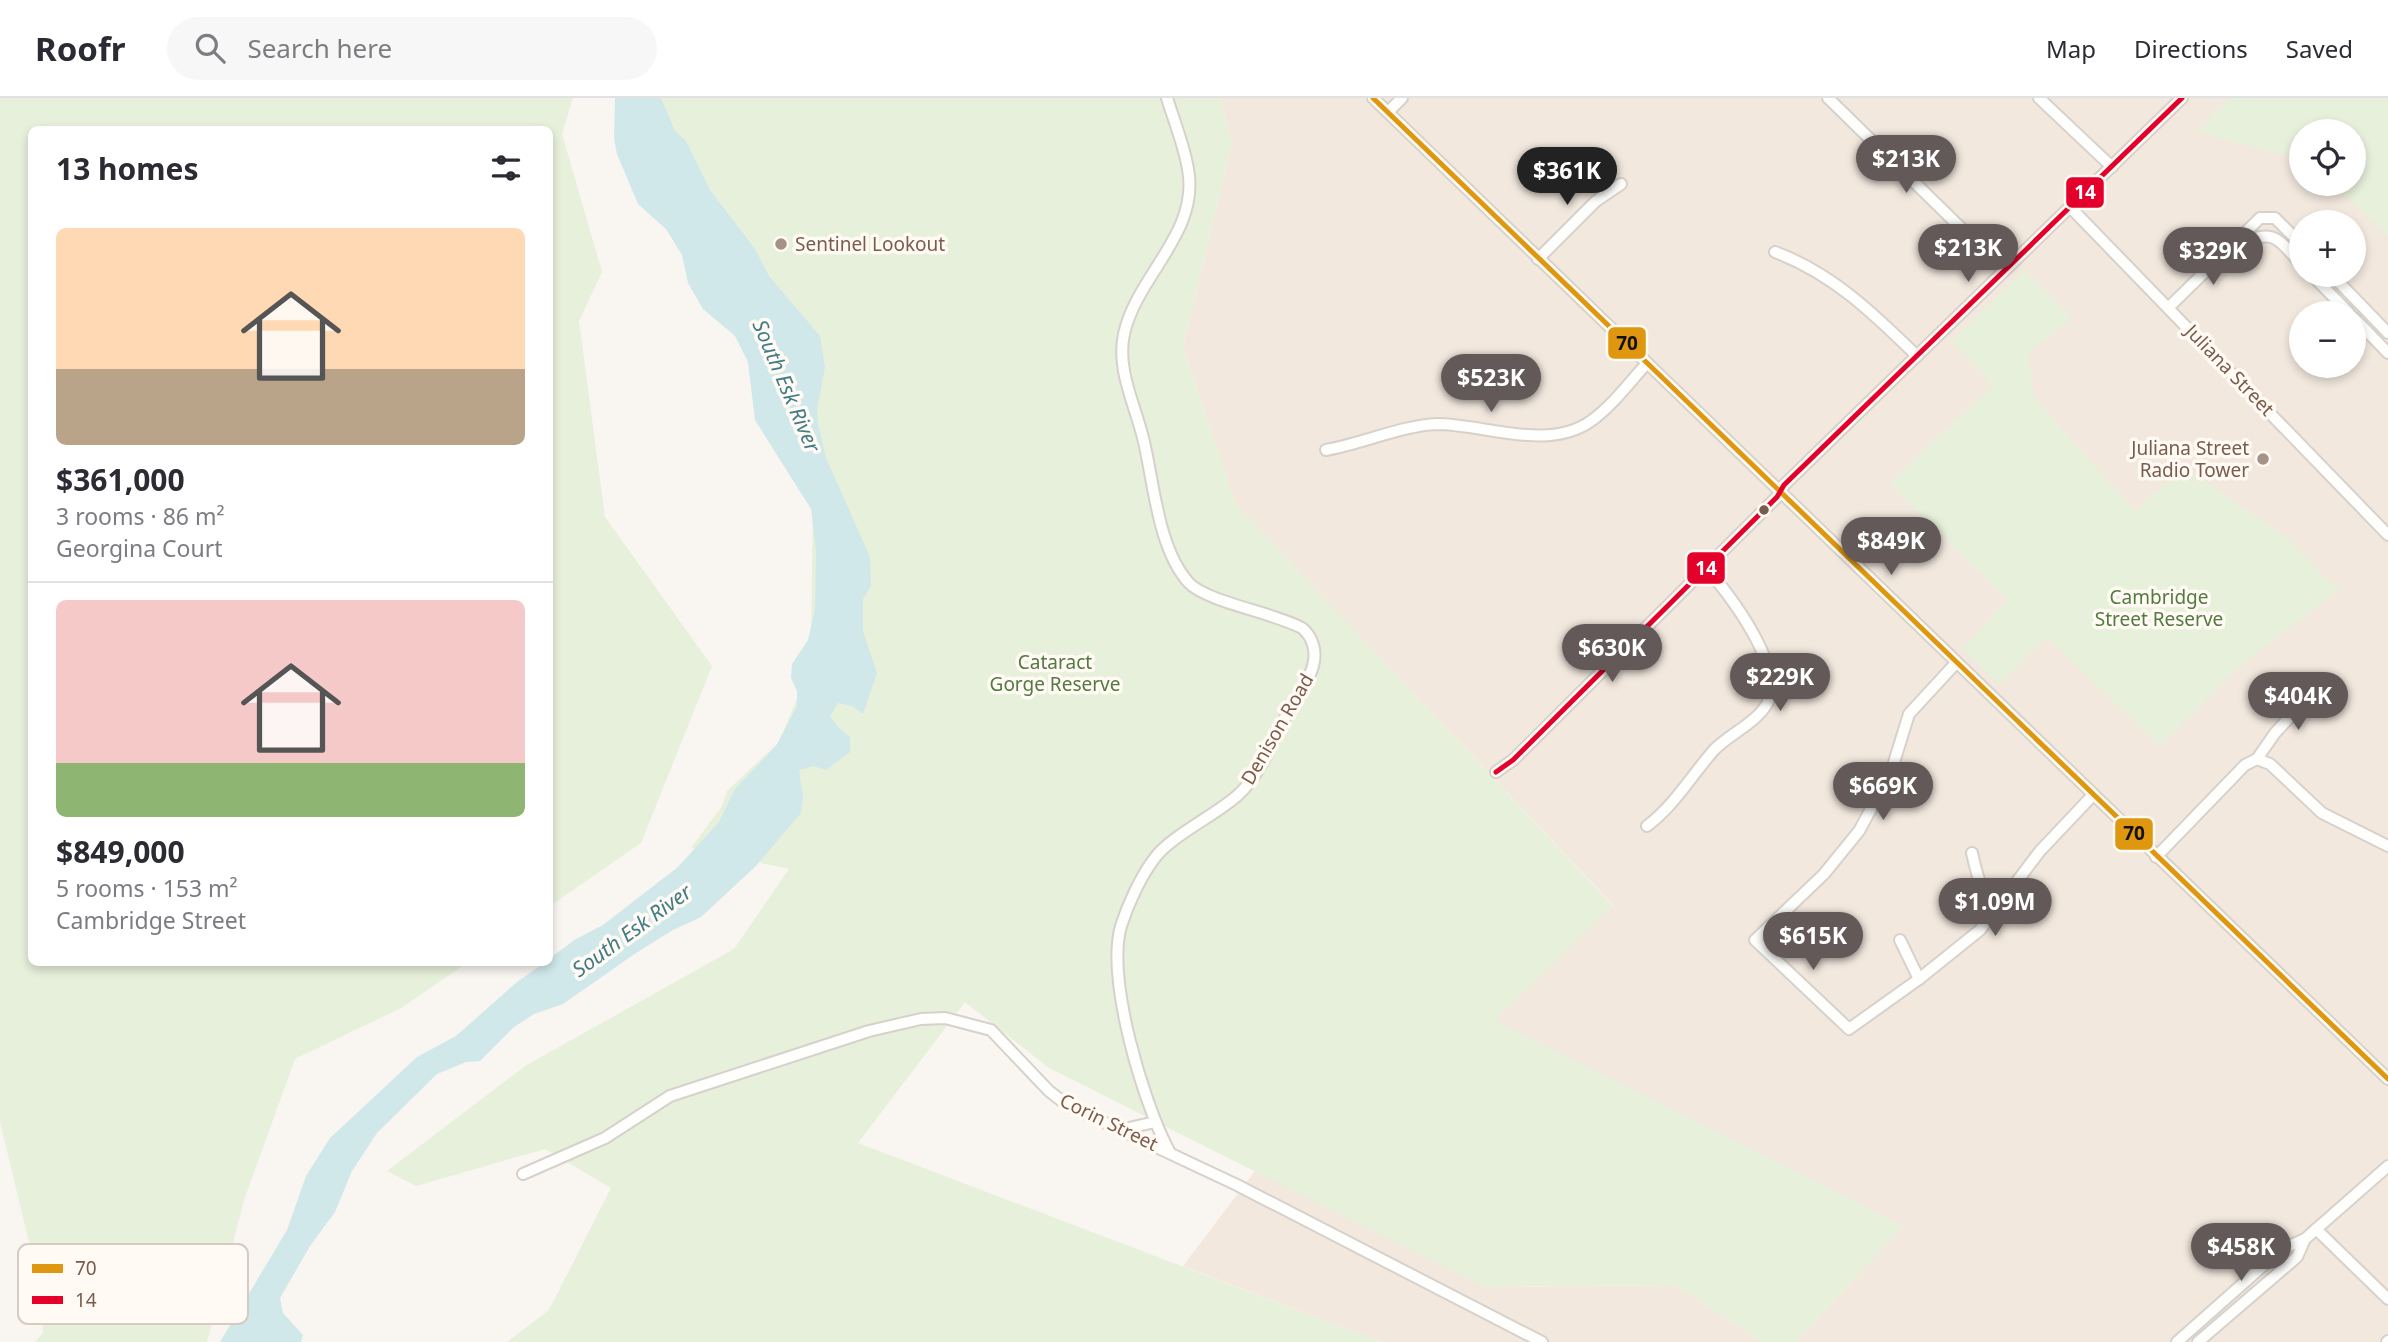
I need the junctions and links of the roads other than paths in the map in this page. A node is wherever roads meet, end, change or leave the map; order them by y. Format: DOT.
graph roads {
  1 [pos="1167,98"];
  2 [pos="1373,98"];
  3 [pos="1402,98"];
  4 [pos="1828,98"];
  5 [pos="2039,98"];
  6 [pos="2182,98"];
  7 [pos="1388,113"];
  8 [pos="2112,167"];
  9 [pos="1620,184"];
  10 [pos="2070,207"];
  11 [pos="2289,231"];
  12 [pos="2237,244"];
  13 [pos="1775,252"];
  14 [pos="2289,252"];
  15 [pos="1538,259"];
  16 [pos="2004,270"];
  17 [pos="2324,287"];
  18 [pos="2344,287"];
  19 [pos="2337,301"];
  20 [pos="2169,307"];
  21 [pos="2366,330"];
  22 [pos="2388,332"];
  23 [pos="2388,353"];
  24 [pos="1917,356"];
  25 [pos="1647,363"];
  26 [pos="1326,450"];
  27 [pos="1780,491"];
  28 [pos="2388,535"];
  29 [pos="1706,568"];
  30 [pos="1956,663"];
  31 [pos="2317,688"];
  32 [pos="2257,759"];
  33 [pos="1496,772"];
  34 [pos="2094,795"];
  35 [pos="1647,826"];
  36 [pos="2388,846"];
  37 [pos="1972,853"];
  38 [pos="2155,857"];
  39 [pos="1998,910"];
  40 [pos="1900,940"];
  41 [pos="1919,979"];
  42 [pos="2388,1079"];
  43 [pos="1155,1122"];
  44 [pos="1120,1130"];
  45 [pos="1169,1151"];
  46 [pos="2388,1166"];
  47 [pos="523,1174"];
  48 [pos="2316,1229"];
  49 [pos="2305,1239"];
  50 [pos="2388,1299"];
  51 [pos="1542,1342"];
  52 [pos="2177,1342"];
  53 [pos="2198,1342"];
  1 -- 43 [label="street, Denison Road"];
  2 -- 7 [label="street"];
  3 -- 7 [label="street"];
  4 -- 16 [label="street"];
  5 -- 8 [label="street"];
  6 -- 8 [label="street"];
  7 -- 15 [label="street"];
  8 -- 10 [label="street"];
  9 -- 15 [label="street"];
  10 -- 16 [label="street"];
  10 -- 20 [label="street, Juliana Street"];
  11 -- 12 [label="street"];
  12 -- 14 [label="street"];
  12 -- 20 [label="street"];
  13 -- 24 [label="street"];
  15 -- 25 [label="street"];
  16 -- 24 [label="street"];
  17 -- 19 [label="street"];
  18 -- 22 [label="street"];
  20 -- 28 [label="street, Juliana Street"];
  21 -- 23 [label="street"];
  24 -- 27 [label="street"];
  25 -- 26 [label="street"];
  25 -- 27 [label="street"];
  27 -- 29 [label="street"];
  27 -- 30 [label="street"];
  29 -- 33 [label="street"];
  29 -- 35 [label="street"];
  30 -- 34 [label="street"];
  30 -- 41 [label="street"];
  31 -- 32 [label="street"];
  32 -- 36 [label="street"];
  32 -- 38 [label="street"];
  34 -- 38 [label="street"];
  34 -- 39 [label="street"];
  37 -- 39 [label="street"];
  38 -- 42 [label="street"];
  39 -- 41 [label="street"];
  40 -- 41 [label="street"];
  43 -- 44 [label="street"];
  43 -- 45 [label="street, Denison Road"];
  44 -- 45 [label="street, Corin Street"];
  44 -- 47 [label="street, Corin Street"];
  45 -- 51 [label="street, Corin Street"];
  46 -- 48 [label="street"];
  48 -- 49 [label="street"];
  48 -- 50 [label="street"];
  49 -- 52 [label="street"];
  49 -- 53 [label="street"];
}
